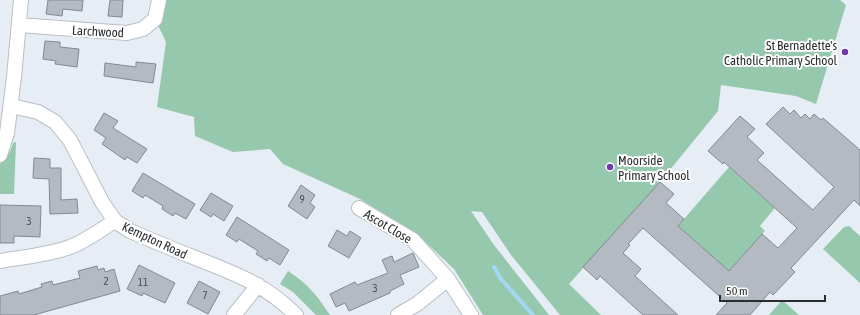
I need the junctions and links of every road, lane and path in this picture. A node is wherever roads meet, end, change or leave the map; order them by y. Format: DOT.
graph roads {
  1 [pos="21,0"];
  2 [pos="159,0"];
  3 [pos="19,25"];
  4 [pos="10,106"];
  5 [pos="0,156"];
  6 [pos="359,208"];
  7 [pos="115,221"];
  8 [pos="0,261"];
  9 [pos="448,280"];
  10 [pos="258,285"];
  11 [pos="234,315"];
  12 [pos="296,315"];
  13 [pos="398,315"];
  14 [pos="471,315"];
  1 -- 3 [label="street"];
  2 -- 3 [label="street, Larchwood"];
  3 -- 4 [label="street"];
  4 -- 5 [label="street"];
  4 -- 7 [label="street, Kempton Road"];
  6 -- 9 [label="street, Ascot Close"];
  7 -- 8 [label="street"];
  7 -- 10 [label="street, Kempton Road"];
  9 -- 13 [label="street"];
  9 -- 14 [label="street, Ascot Close"];
  10 -- 11 [label="street"];
  10 -- 12 [label="street, Kempton Road"];
}
